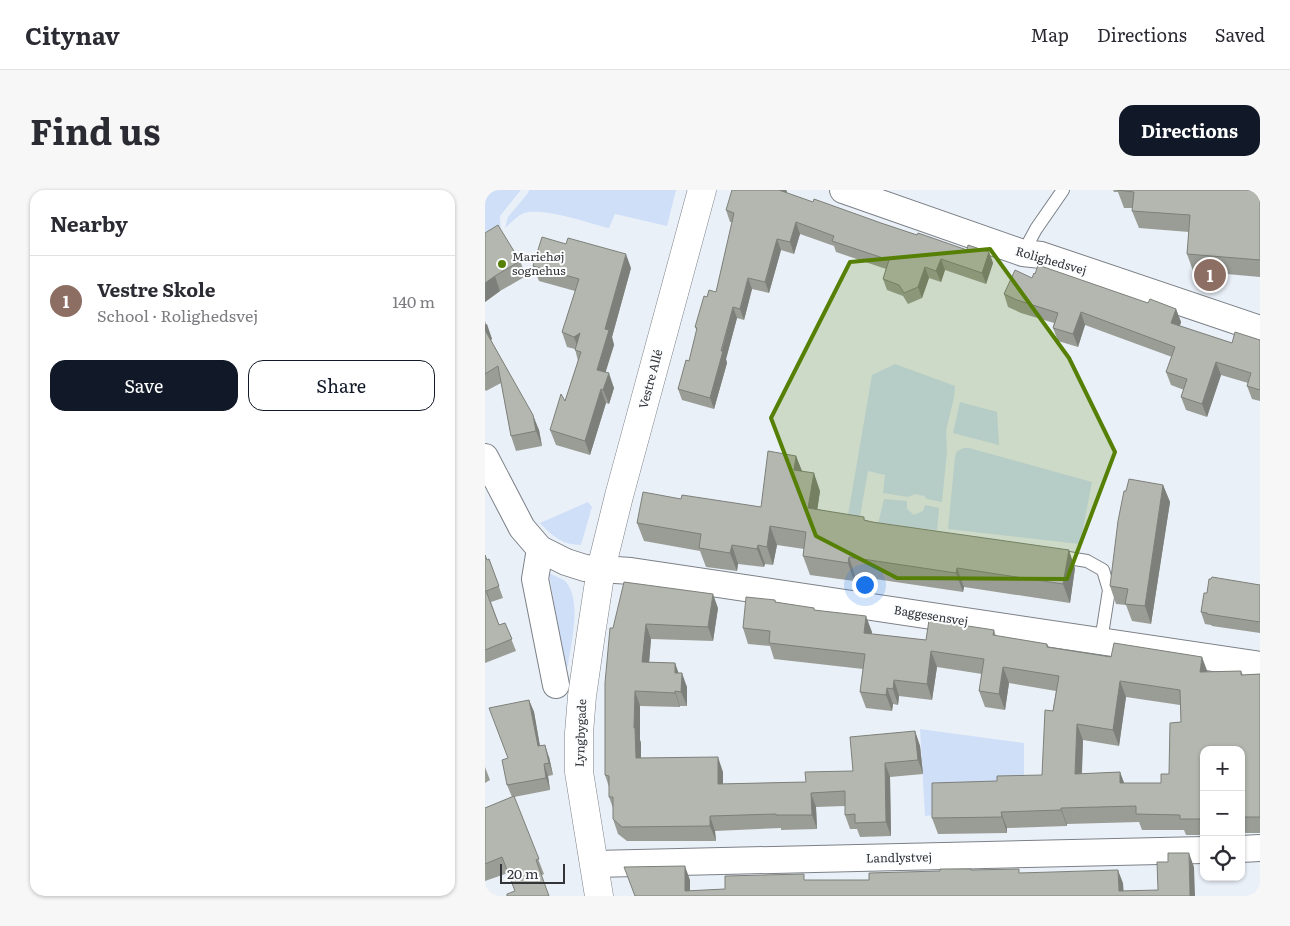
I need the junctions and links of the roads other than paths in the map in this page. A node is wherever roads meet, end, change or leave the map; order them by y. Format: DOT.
graph roads {
  1 [pos="702,190"];
  2 [pos="843,190"];
  3 [pos="1063,190"];
  4 [pos="1023,253"];
  5 [pos="1260,329"];
  6 [pos="485,457"];
  7 [pos="540,549"];
  8 [pos="1049,555"];
  9 [pos="601,569"];
  10 [pos="1101,642"];
  11 [pos="1260,665"];
  12 [pos="556,685"];
  13 [pos="1260,848"];
  14 [pos="1245,849"];
  15 [pos="1200,850"];
  16 [pos="594,864"];
  17 [pos="599,896"];
  1 -- 9 [label="street, Vestre Allé"];
  2 -- 4 [label="street, Rolighedsvej"];
  3 -- 4 [label="lane"];
  4 -- 5 [label="street, Rolighedsvej"];
  6 -- 7 [label="street"];
  7 -- 9 [label="street, Baggesensvej"];
  7 -- 12 [label="street"];
  8 -- 10 [label="lane"];
  9 -- 10 [label="street, Baggesensvej"];
  9 -- 16 [label="street, Lyngbygade"];
  10 -- 11 [label="street, Baggesensvej"];
  13 -- 14 [label="street"];
  15 -- 16 [label="street, Landlystvej"];
  16 -- 17 [label="street, Lyngbygade"];
}
